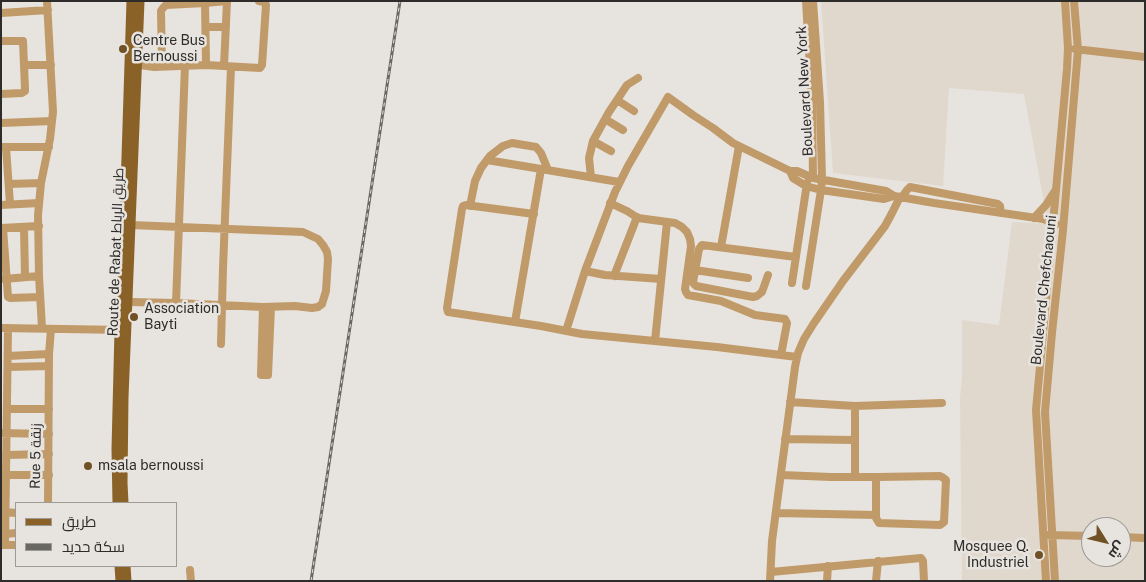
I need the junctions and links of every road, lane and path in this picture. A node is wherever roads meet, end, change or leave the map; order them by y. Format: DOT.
graph roads {
  1 [pos="47,1"];
  2 [pos="131,1"];
  3 [pos="140,1"];
  4 [pos="259,1"];
  5 [pos="806,1"];
  6 [pos="813,1"];
  7 [pos="1065,1"];
  8 [pos="1074,1"];
  9 [pos="205,3"];
  10 [pos="48,10"];
  11 [pos="1,13"];
  12 [pos="206,27"];
  13 [pos="226,27"];
  14 [pos="1,41"];
  15 [pos="1068,48"];
  16 [pos="1078,50"];
  17 [pos="813,53"];
  18 [pos="1145,57"];
  19 [pos="133,64"];
  20 [pos="25,65"];
  21 [pos="51,65"];
  22 [pos="185,65"];
  23 [pos="206,65"];
  24 [pos="162,66"];
  25 [pos="228,66"];
  26 [pos="638,78"];
  27 [pos="1,94"];
  28 [pos="617,100"];
  29 [pos="634,111"];
  30 [pos="605,119"];
  31 [pos="52,121"];
  32 [pos="1,123"];
  33 [pos="623,130"];
  34 [pos="1061,134"];
  35 [pos="1071,134"];
  36 [pos="592,141"];
  37 [pos="739,146"];
  38 [pos="4,147"];
  39 [pos="49,147"];
  40 [pos="611,151"];
  41 [pos="486,160"];
  42 [pos="545,170"];
  43 [pos="790,171"];
  44 [pos="591,177"];
  45 [pos="814,177"];
  46 [pos="619,182"];
  47 [pos="41,183"];
  48 [pos="9,184"];
  49 [pos="806,186"];
  50 [pos="821,190"];
  51 [pos="1056,190"];
  52 [pos="899,197"];
  53 [pos="39,203"];
  54 [pos="610,203"];
  55 [pos="10,204"];
  56 [pos="1,205"];
  57 [pos="470,206"];
  58 [pos="534,214"];
  59 [pos="636,217"];
  60 [pos="1034,218"];
  61 [pos="667,222"];
  62 [pos="1053,223"];
  63 [pos="131,225"];
  64 [pos="39,226"];
  65 [pos="24,227"];
  66 [pos="178,227"];
  67 [pos="2,228"];
  68 [pos="225,228"];
  69 [pos="1063,230"];
  70 [pos="721,248"];
  71 [pos="3,250"];
  72 [pos="796,257"];
  73 [pos="695,270"];
  74 [pos="585,271"];
  75 [pos="768,275"];
  76 [pos="39,276"];
  77 [pos="614,276"];
  78 [pos="25,277"];
  79 [pos="748,278"];
  80 [pos="4,279"];
  81 [pos="661,279"];
  82 [pos="792,284"];
  83 [pos="806,286"];
  84 [pos="40,297"];
  85 [pos="129,302"];
  86 [pos="176,303"];
  87 [pos="221,305"];
  88 [pos="267,307"];
  89 [pos="515,322"];
  90 [pos="5,328"];
  91 [pos="42,328"];
  92 [pos="51,329"];
  93 [pos="123,330"];
  94 [pos="566,331"];
  95 [pos="655,341"];
  96 [pos="221,344"];
  97 [pos="266,346"];
  98 [pos="49,354"];
  99 [pos="781,355"];
  100 [pos="8,356"];
  101 [pos="797,357"];
  102 [pos="49,366"];
  103 [pos="8,367"];
  104 [pos="4,388"];
  105 [pos="790,402"];
  106 [pos="942,403"];
  107 [pos="855,406"];
  108 [pos="7,409"];
  109 [pos="49,409"];
  110 [pos="4,434"];
  111 [pos="49,434"];
  112 [pos="785,439"];
  113 [pos="856,440"];
  114 [pos="49,454"];
  115 [pos="6,455"];
  116 [pos="6,475"];
  117 [pos="49,475"];
  118 [pos="781,475"];
  119 [pos="855,477"];
  120 [pos="876,477"];
  121 [pos="3,492"];
  122 [pos="48,502"];
  123 [pos="117,502"];
  124 [pos="124,502"];
  125 [pos="6,512"];
  126 [pos="15,513"];
  127 [pos="776,513"];
  128 [pos="876,515"];
  129 [pos="5,534"];
  130 [pos="15,534"];
  131 [pos="1044,535"];
  132 [pos="1053,535"];
  133 [pos="1081,536"];
  134 [pos="1131,538"];
  135 [pos="1145,538"];
  136 [pos="3,545"];
  137 [pos="878,562"];
  138 [pos="828,566"];
  139 [pos="119,567"];
  140 [pos="126,567"];
  141 [pos="190,570"];
  142 [pos="771,572"];
  143 [pos="120,581"];
  144 [pos="127,581"];
  145 [pos="191,581"];
  146 [pos="770,581"];
  147 [pos="827,581"];
  148 [pos="876,581"];
  149 [pos="924,581"];
  150 [pos="1046,581"];
  151 [pos="1055,581"];
  1 -- 10 [label="street"];
  2 -- 19 [label="main road, Route de Rabat طريق الرباط"];
  3 -- 19 [label="main road, Route de Rabat طريق الرباط"];
  4 -- 25 [label="street"];
  5 -- 17 [label="street, Boulevard New York"];
  6 -- 17 [label="street, Boulevard New York"];
  7 -- 15 [label="street, Boulevard Chefchaouni"];
  8 -- 16 [label="street, Boulevard Chefchaouni"];
  9 -- 12 [label="street"];
  9 -- 13 [label="street"];
  9 -- 24 [label="street"];
  10 -- 11 [label="street"];
  10 -- 21 [label="street"];
  12 -- 13 [label="street"];
  12 -- 23 [label="street"];
  13 -- 25 [label="street"];
  14 -- 20 [label="street"];
  15 -- 16 [label="street"];
  15 -- 34 [label="street, Boulevard Chefchaouni"];
  16 -- 18 [label="street"];
  16 -- 35 [label="street, Boulevard Chefchaouni"];
  17 -- 45 [label="street, Boulevard New York"];
  19 -- 24 [label="street"];
  19 -- 63 [label="main road, Route de Rabat طريق الرباط"];
  19 -- 93 [label="main road, Route de Rabat طريق الرباط"];
  20 -- 21 [label="street"];
  20 -- 27 [label="street"];
  21 -- 31 [label="street"];
  22 -- 23 [label="street"];
  22 -- 24 [label="street"];
  22 -- 66 [label="street"];
  23 -- 25 [label="street"];
  25 -- 68 [label="street"];
  26 -- 28 [label="street"];
  28 -- 29 [label="street"];
  28 -- 30 [label="street"];
  30 -- 33 [label="street"];
  30 -- 36 [label="street"];
  31 -- 32 [label="street"];
  31 -- 39 [label="street"];
  34 -- 35 [label="street"];
  34 -- 51 [label="street, Boulevard Chefchaouni"];
  35 -- 69 [label="street, Boulevard Chefchaouni"];
  36 -- 40 [label="street"];
  36 -- 44 [label="street"];
  37 -- 43 [label="street"];
  37 -- 46 [label="street"];
  37 -- 70 [label="street"];
  38 -- 39 [label="street"];
  38 -- 48 [label="street"];
  39 -- 47 [label="street"];
  41 -- 42 [label="street"];
  41 -- 42 [label="street"];
  41 -- 57 [label="street"];
  42 -- 44 [label="street"];
  42 -- 58 [label="street"];
  43 -- 45 [label="street"];
  43 -- 49 [label="street"];
  44 -- 46 [label="street"];
  45 -- 49 [label="street"];
  45 -- 50 [label="street"];
  45 -- 52 [label="street"];
  46 -- 54 [label="street"];
  47 -- 48 [label="street"];
  47 -- 53 [label="street"];
  48 -- 55 [label="street"];
  49 -- 50 [label="street"];
  49 -- 72 [label="street"];
  50 -- 52 [label="street"];
  50 -- 83 [label="street"];
  51 -- 60 [label="street"];
  51 -- 62 [label="street, Boulevard Chefchaouni"];
  52 -- 60 [label="street"];
  52 -- 101 [label="street"];
  53 -- 55 [label="street"];
  53 -- 64 [label="street"];
  54 -- 59 [label="street"];
  54 -- 74 [label="street"];
  55 -- 56 [label="street"];
  57 -- 58 [label="street"];
  57 -- 89 [label="street"];
  58 -- 89 [label="street"];
  59 -- 61 [label="street"];
  59 -- 77 [label="street"];
  60 -- 62 [label="street"];
  61 -- 81 [label="street"];
  61 -- 99 [label="street"];
  62 -- 69 [label="street"];
  62 -- 131 [label="street, Boulevard Chefchaouni"];
  63 -- 66 [label="street"];
  63 -- 85 [label="main road, Route de Rabat طريق الرباط"];
  64 -- 65 [label="street"];
  64 -- 76 [label="street"];
  65 -- 67 [label="street"];
  65 -- 78 [label="street"];
  66 -- 68 [label="street"];
  66 -- 86 [label="street"];
  67 -- 71 [label="street"];
  68 -- 87 [label="street"];
  68 -- 88 [label="street"];
  69 -- 132 [label="street, Boulevard Chefchaouni"];
  70 -- 72 [label="street"];
  70 -- 73 [label="street"];
  71 -- 80 [label="street"];
  72 -- 82 [label="street"];
  73 -- 75 [label="street"];
  73 -- 79 [label="street"];
  74 -- 77 [label="street"];
  74 -- 94 [label="street"];
  76 -- 78 [label="street"];
  76 -- 84 [label="street"];
  77 -- 81 [label="street"];
  78 -- 80 [label="street"];
  80 -- 84 [label="street"];
  81 -- 95 [label="street"];
  84 -- 91 [label="street"];
  85 -- 86 [label="street"];
  85 -- 93 [label="main road, Route de Rabat طريق الرباط"];
  86 -- 87 [label="street"];
  87 -- 88 [label="street"];
  87 -- 96 [label="street"];
  88 -- 97 [label="street"];
  89 -- 94 [label="street"];
  90 -- 91 [label="street"];
  90 -- 100 [label="street"];
  91 -- 92 [label="street"];
  92 -- 93 [label="street"];
  92 -- 98 [label="street, Rue 5 زنقة"];
  93 -- 123 [label="main road, Route de Rabat طريق الرباط"];
  93 -- 124 [label="main road, Route de Rabat طريق الرباط"];
  94 -- 95 [label="street"];
  95 -- 99 [label="street"];
  98 -- 100 [label="street"];
  98 -- 102 [label="street, Rue 5 زنقة"];
  99 -- 101 [label="street"];
  100 -- 103 [label="street"];
  101 -- 105 [label="street"];
  102 -- 103 [label="street"];
  102 -- 109 [label="street, Rue 5 زنقة"];
  103 -- 104 [label="street"];
  104 -- 108 [label="street"];
  105 -- 107 [label="street"];
  105 -- 112 [label="street"];
  106 -- 107 [label="street"];
  107 -- 113 [label="street"];
  108 -- 109 [label="street, Rue 5 زنقة"];
  108 -- 110 [label="street"];
  109 -- 111 [label="street, Rue 5 زنقة"];
  110 -- 111 [label="street"];
  110 -- 115 [label="street"];
  111 -- 114 [label="street, Rue 5 زنقة"];
  112 -- 113 [label="street"];
  112 -- 118 [label="street"];
  113 -- 119 [label="street"];
  114 -- 115 [label="street"];
  114 -- 117 [label="street, Rue 5 زنقة"];
  115 -- 116 [label="street"];
  116 -- 117 [label="street"];
  116 -- 121 [label="street"];
  117 -- 122 [label="street, Rue 5 زنقة"];
  118 -- 119 [label="street"];
  118 -- 127 [label="street"];
  119 -- 120 [label="street"];
  120 -- 128 [label="street"];
  120 -- 128 [label="street"];
  121 -- 125 [label="street"];
  125 -- 126 [label="street"];
  125 -- 129 [label="street"];
  127 -- 128 [label="street"];
  127 -- 142 [label="street"];
  129 -- 130 [label="street"];
  129 -- 136 [label="street"];
  131 -- 132 [label="street"];
  131 -- 150 [label="street, Boulevard Chefchaouni"];
  132 -- 133 [label="street"];
  132 -- 151 [label="street, Boulevard Chefchaouni"];
  134 -- 135 [label="street"];
  137 -- 138 [label="street"];
  137 -- 148 [label="street"];
  137 -- 149 [label="street"];
  138 -- 142 [label="street"];
  138 -- 147 [label="street"];
  139 -- 143 [label="main road"];
  140 -- 144 [label="main road"];
  141 -- 145 [label="street"];
  142 -- 146 [label="street"];
}
